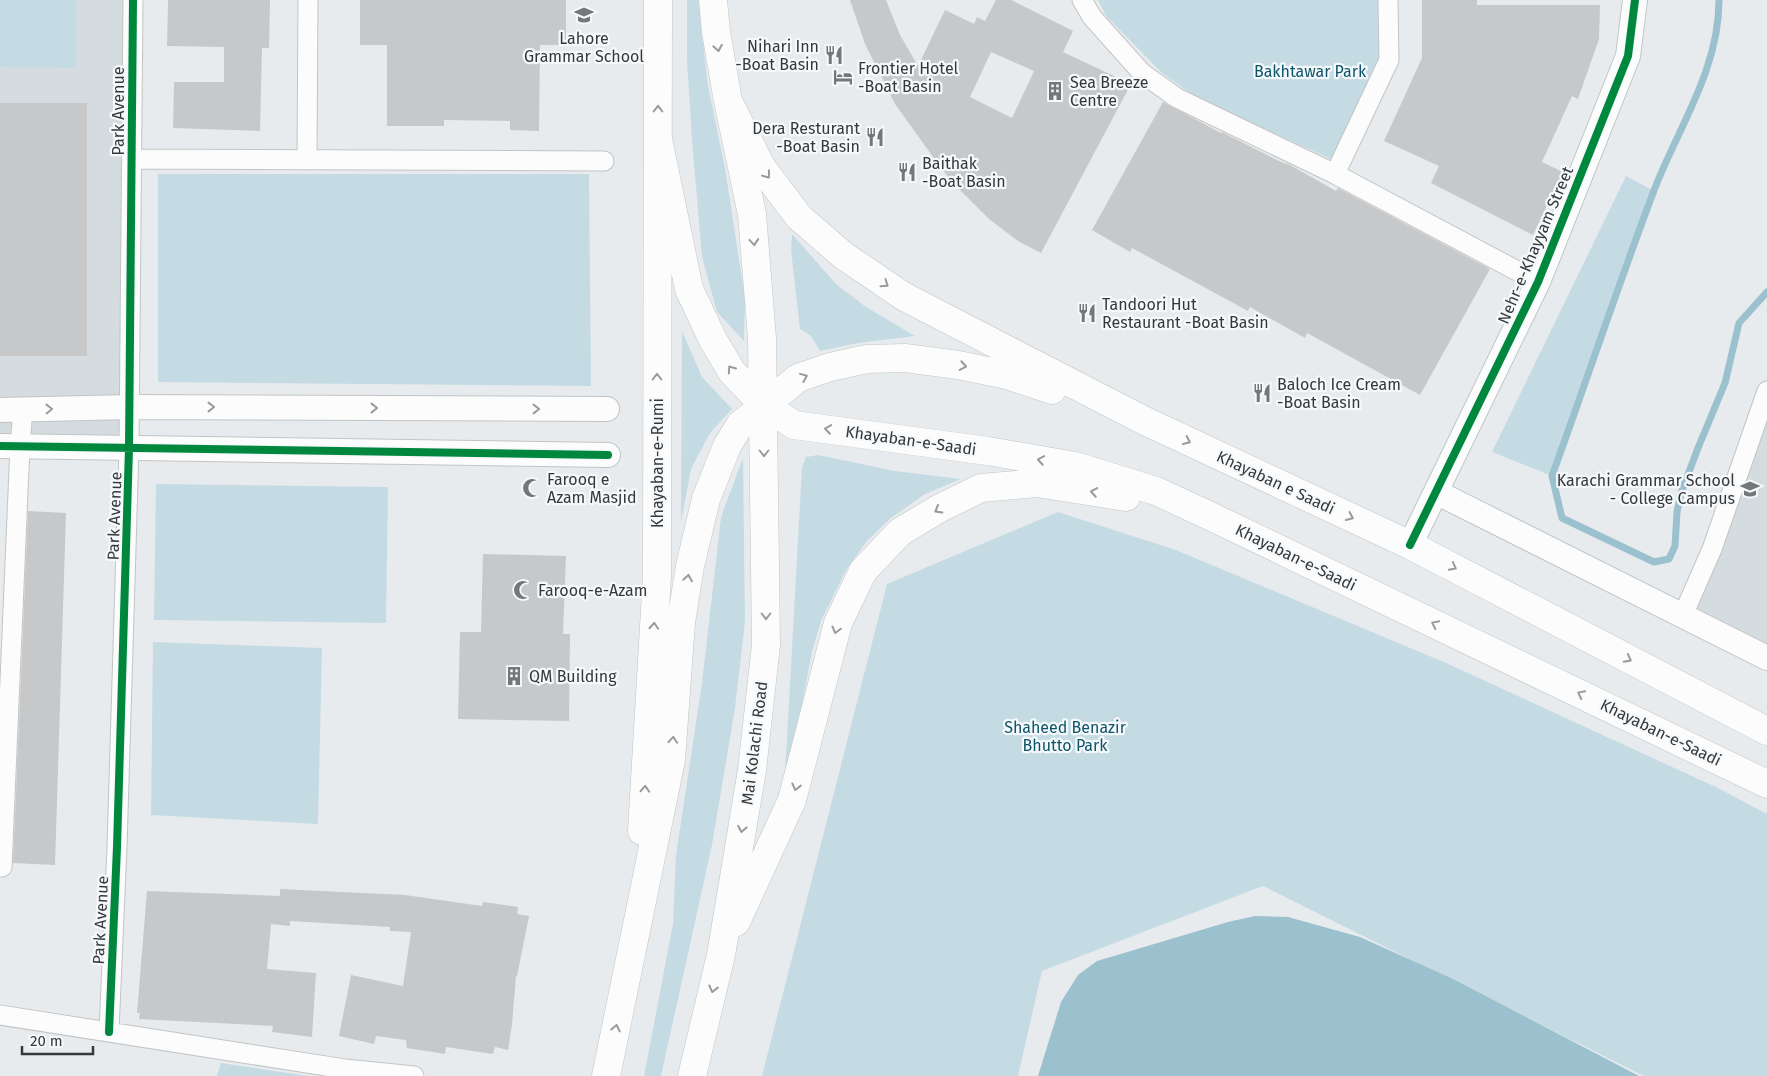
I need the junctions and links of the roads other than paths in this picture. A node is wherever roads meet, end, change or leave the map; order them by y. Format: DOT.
graph roads {
  1 [pos="133,0"];
  2 [pos="308,0"];
  3 [pos="658,0"];
  4 [pos="713,0"];
  5 [pos="1082,0"];
  6 [pos="1388,0"];
  7 [pos="1635,0"];
  8 [pos="728,101"];
  9 [pos="658,139"];
  10 [pos="132,159"];
  11 [pos="308,160"];
  12 [pos="604,161"];
  13 [pos="1335,174"];
  14 [pos="1538,282"];
  15 [pos="1767,392"];
  16 [pos="764,405"];
  17 [pos="130,407"];
  18 [pos="607,409"];
  19 [pos="12,410"];
  20 [pos="1143,420"];
  21 [pos="10,446"];
  22 [pos="129,448"];
  23 [pos="608,455"];
  24 [pos="1436,492"];
  25 [pos="1210,516"];
  26 [pos="1410,545"];
  27 [pos="1683,616"];
  28 [pos="1767,658"];
  29 [pos="1767,731"];
  30 [pos="1767,784"];
  31 [pos="0,867"];
  32 [pos="637,925"];
  33 [pos="721,955"];
  34 [pos="0,1015"];
  35 [pos="109,1032"];
  36 [pos="344,1073"];
  37 [pos="414,1076"];
  38 [pos="606,1076"];
  39 [pos="692,1076"];
  1 -- 10 [label="street, Park Avenue"];
  2 -- 11 [label="street"];
  9 -- 3 [label="main road, Khayaban-e-Rumi, one-way"];
  4 -- 8 [label="main road, one-way"];
  5 -- 13 [label="street"];
  6 -- 13 [label="street"];
  7 -- 14 [label="street, Nehr-e-Khayyam Street"];
  8 -- 16 [label="main road, one-way"];
  8 -- 20 [label="main road, one-way"];
  16 -- 9 [label="main road, one-way"];
  32 -- 9 [label="main road, Khayaban-e-Rumi, one-way"];
  10 -- 11 [label="street"];
  10 -- 17 [label="street, Park Avenue"];
  11 -- 12 [label="street"];
  13 -- 14 [label="street"];
  14 -- 24 [label="street, Nehr-e-Khayyam Street"];
  15 -- 27 [label="street"];
  16 -- 20 [label="main road, one-way"];
  25 -- 16 [label="main road, Khayaban-e-Saadi, one-way"];
  32 -- 16 [label="main road, one-way"];
  16 -- 33 [label="main road, Mai Kolachi Road, one-way"];
  17 -- 18 [label="street, one-way"];
  19 -- 17 [label="street, one-way"];
  17 -- 22 [label="street, Park Avenue"];
  19 -- 21 [label="street"];
  20 -- 26 [label="main road, Khayaban e Saadi, one-way"];
  21 -- 22 [label="street"];
  21 -- 31 [label="street"];
  22 -- 23 [label="street"];
  22 -- 35 [label="street, Park Avenue"];
  24 -- 26 [label="street, Nehr-e-Khayyam Street"];
  24 -- 27 [label="street"];
  30 -- 25 [label="main road, Khayaban-e-Saadi, one-way"];
  25 -- 33 [label="main road, one-way"];
  26 -- 29 [label="main road, one-way"];
  27 -- 28 [label="street"];
  38 -- 32 [label="main road, one-way"];
  33 -- 39 [label="main road, Mai Kolachi Road, one-way"];
  34 -- 35 [label="street"];
  35 -- 36 [label="street"];
  36 -- 37 [label="street"];
}
